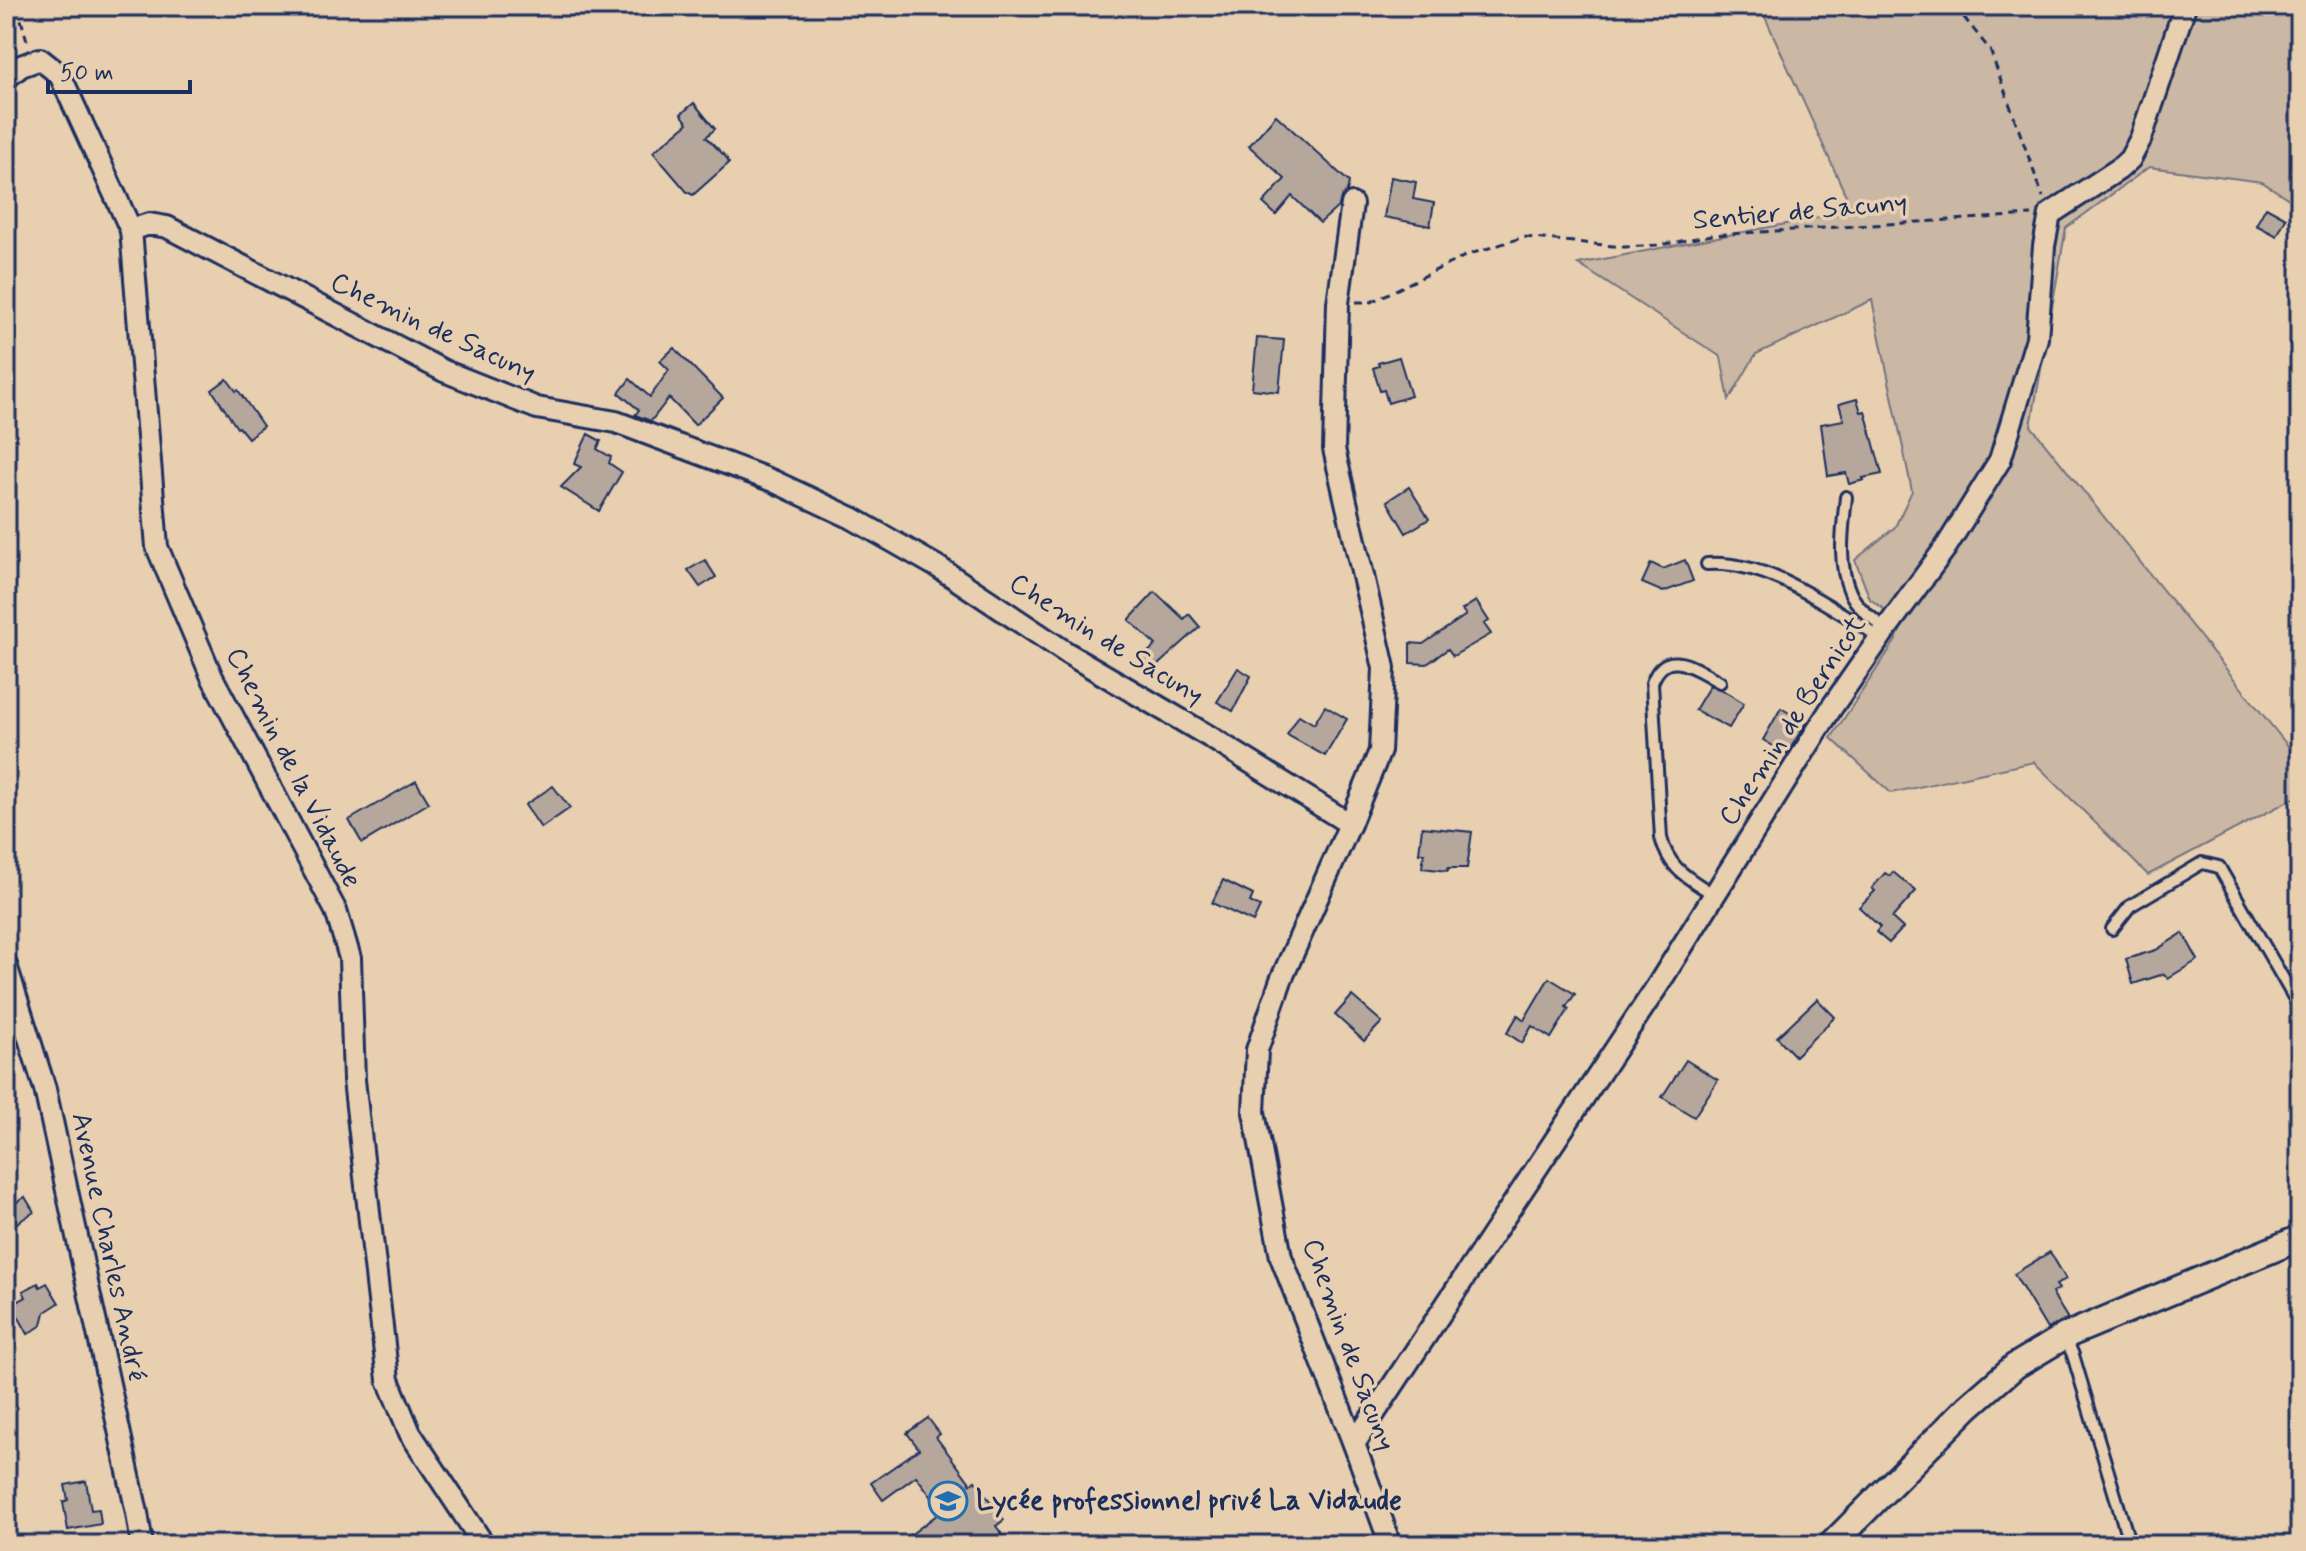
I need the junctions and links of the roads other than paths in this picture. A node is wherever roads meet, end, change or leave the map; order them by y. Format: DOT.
graph roads {
  1 [pos="2185,6"];
  2 [pos="6,78"];
  3 [pos="1352,204"];
  4 [pos="131,230"];
  5 [pos="1846,497"];
  6 [pos="1707,564"];
  7 [pos="1882,634"];
  8 [pos="1720,682"];
  9 [pos="1350,824"];
  10 [pos="1714,895"];
  11 [pos="2112,929"];
  12 [pos="6,965"];
  13 [pos="2300,1008"];
  14 [pos="2300,1238"];
  15 [pos="2065,1336"];
  16 [pos="1354,1444"];
  17 [pos="142,1545"];
  18 [pos="484,1545"];
  19 [pos="1389,1545"];
  20 [pos="1831,1545"];
  21 [pos="2130,1545"];
  1 -- 7 [label="street, Chemin de Bernicot"];
  2 -- 4 [label="street, Chemin de la Vidaude"];
  3 -- 9 [label="street"];
  4 -- 9 [label="street, Chemin de Sacuny"];
  4 -- 18 [label="street, Chemin de la Vidaude"];
  5 -- 7 [label="lane"];
  6 -- 7 [label="lane"];
  7 -- 10 [label="street, Chemin de Bernicot"];
  8 -- 10 [label="lane"];
  9 -- 16 [label="street, Chemin de Sacuny"];
  10 -- 16 [label="street, Chemin de Bernicot"];
  11 -- 13 [label="lane"];
  12 -- 17 [label="street, Avenue Charles André"];
  14 -- 15 [label="street"];
  15 -- 20 [label="street"];
  15 -- 21 [label="lane"];
  16 -- 19 [label="street, Chemin de Sacuny"];
}
